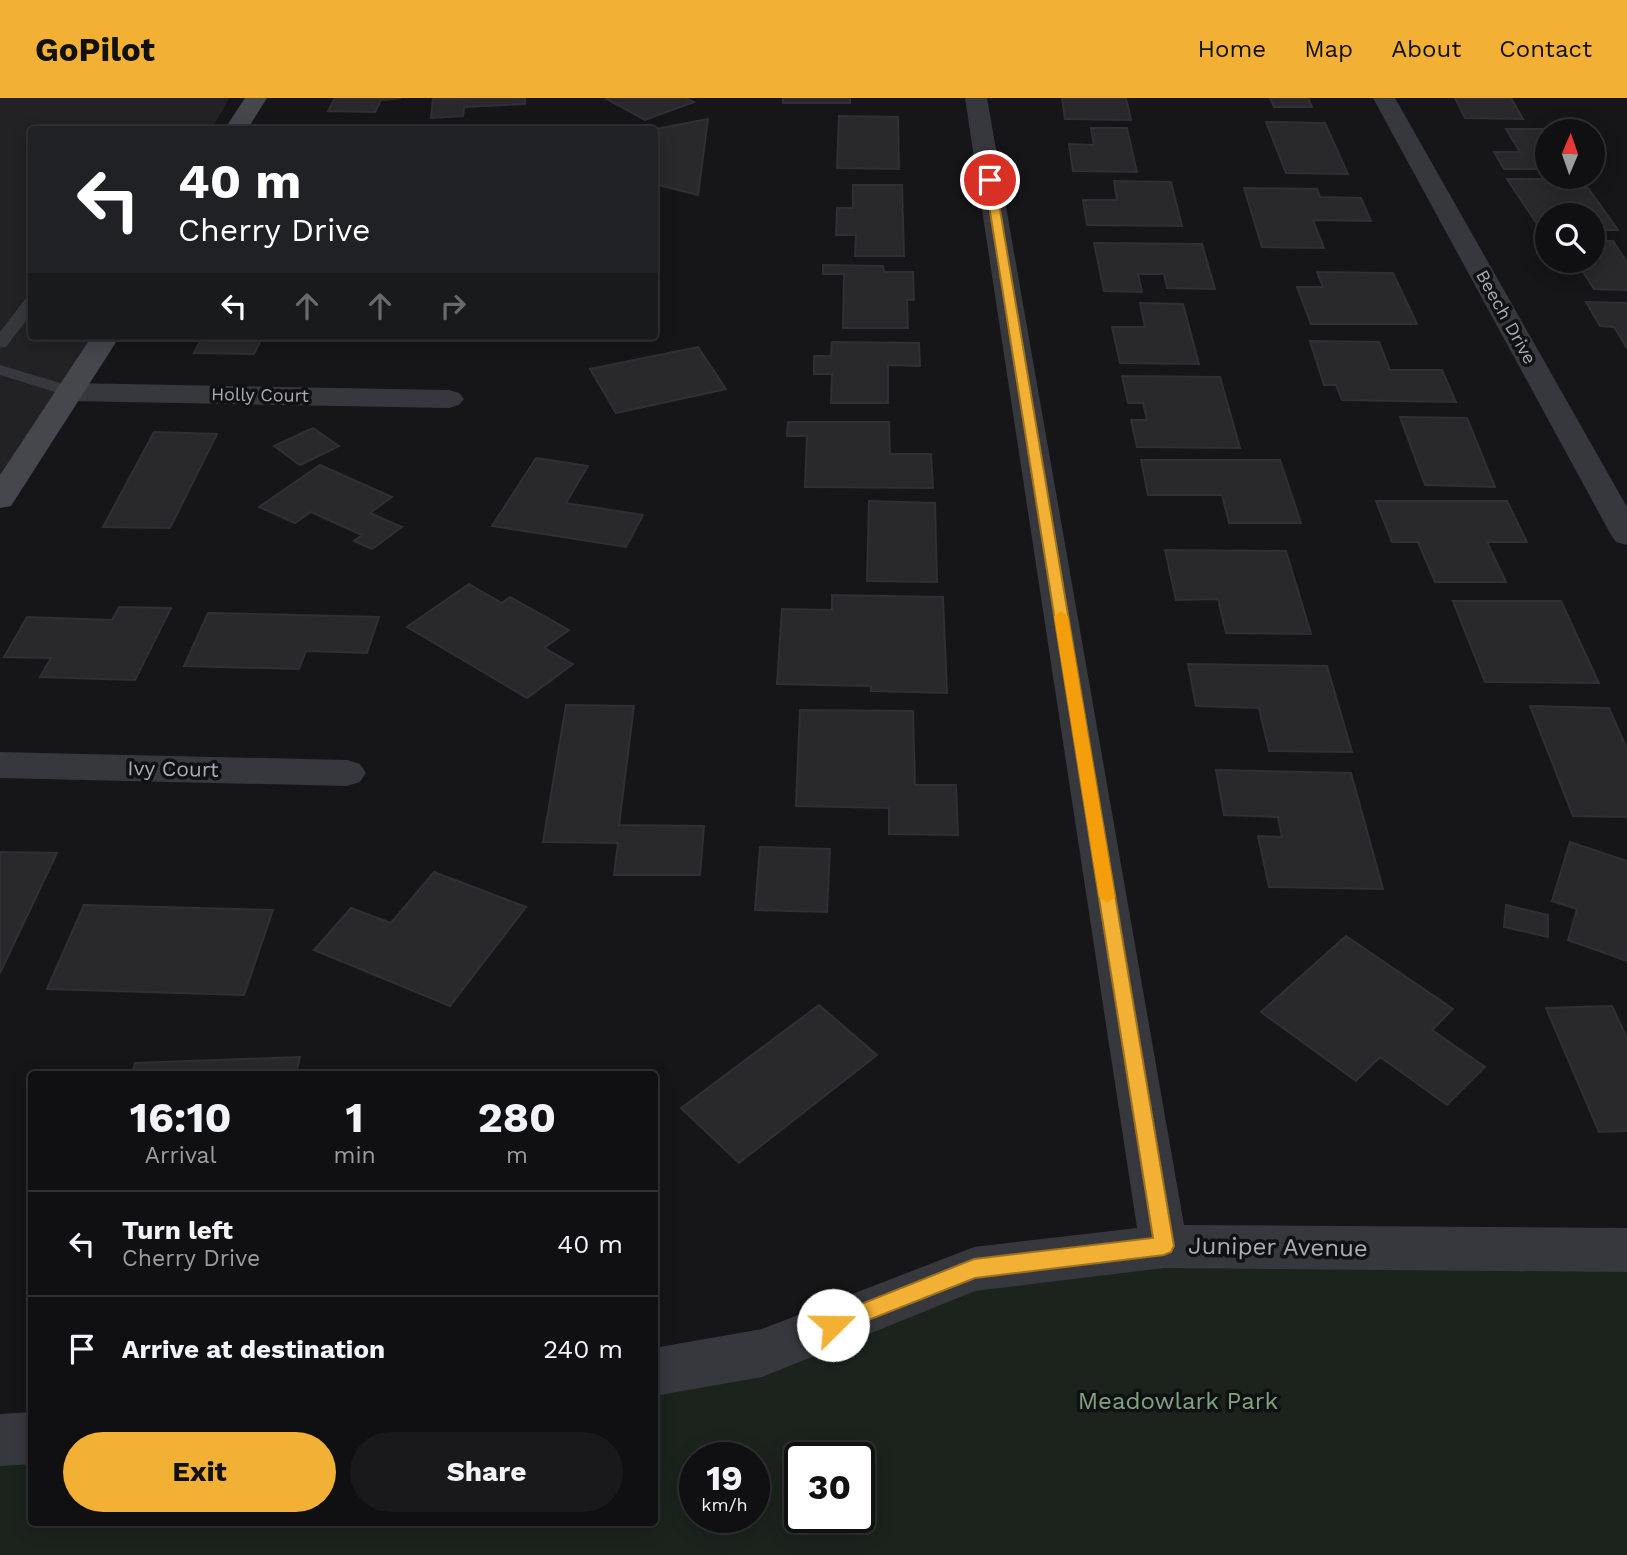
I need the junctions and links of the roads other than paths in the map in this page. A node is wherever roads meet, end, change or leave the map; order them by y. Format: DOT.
graph roads {
  1 [pos="256,98"];
  2 [pos="976,98"];
  3 [pos="1384,98"];
  4 [pos="238,126"];
  5 [pos="28,306"];
  6 [pos="104,340"];
  7 [pos="0,343"];
  8 [pos="0,370"];
  9 [pos="71,392"];
  10 [pos="449,399"];
  11 [pos="0,499"];
  12 [pos="1627,535"];
  13 [pos="0,765"];
  14 [pos="347,773"];
  15 [pos="1164,1246"];
  16 [pos="1627,1250"];
  17 [pos="658,1371"];
  18 [pos="28,1438"];
  19 [pos="0,1440"];
  1 -- 4 [label="street"];
  2 -- 15 [label="street"];
  3 -- 12 [label="street, Beech Drive"];
  5 -- 7 [label="lane"];
  6 -- 9 [label="street"];
  8 -- 9 [label="lane"];
  9 -- 10 [label="street, Holly Court"];
  9 -- 11 [label="street"];
  13 -- 14 [label="street, Ivy Court"];
  15 -- 16 [label="street, Juniper Avenue"];
  15 -- 17 [label="street, Juniper Avenue"];
  18 -- 19 [label="street"];
}
